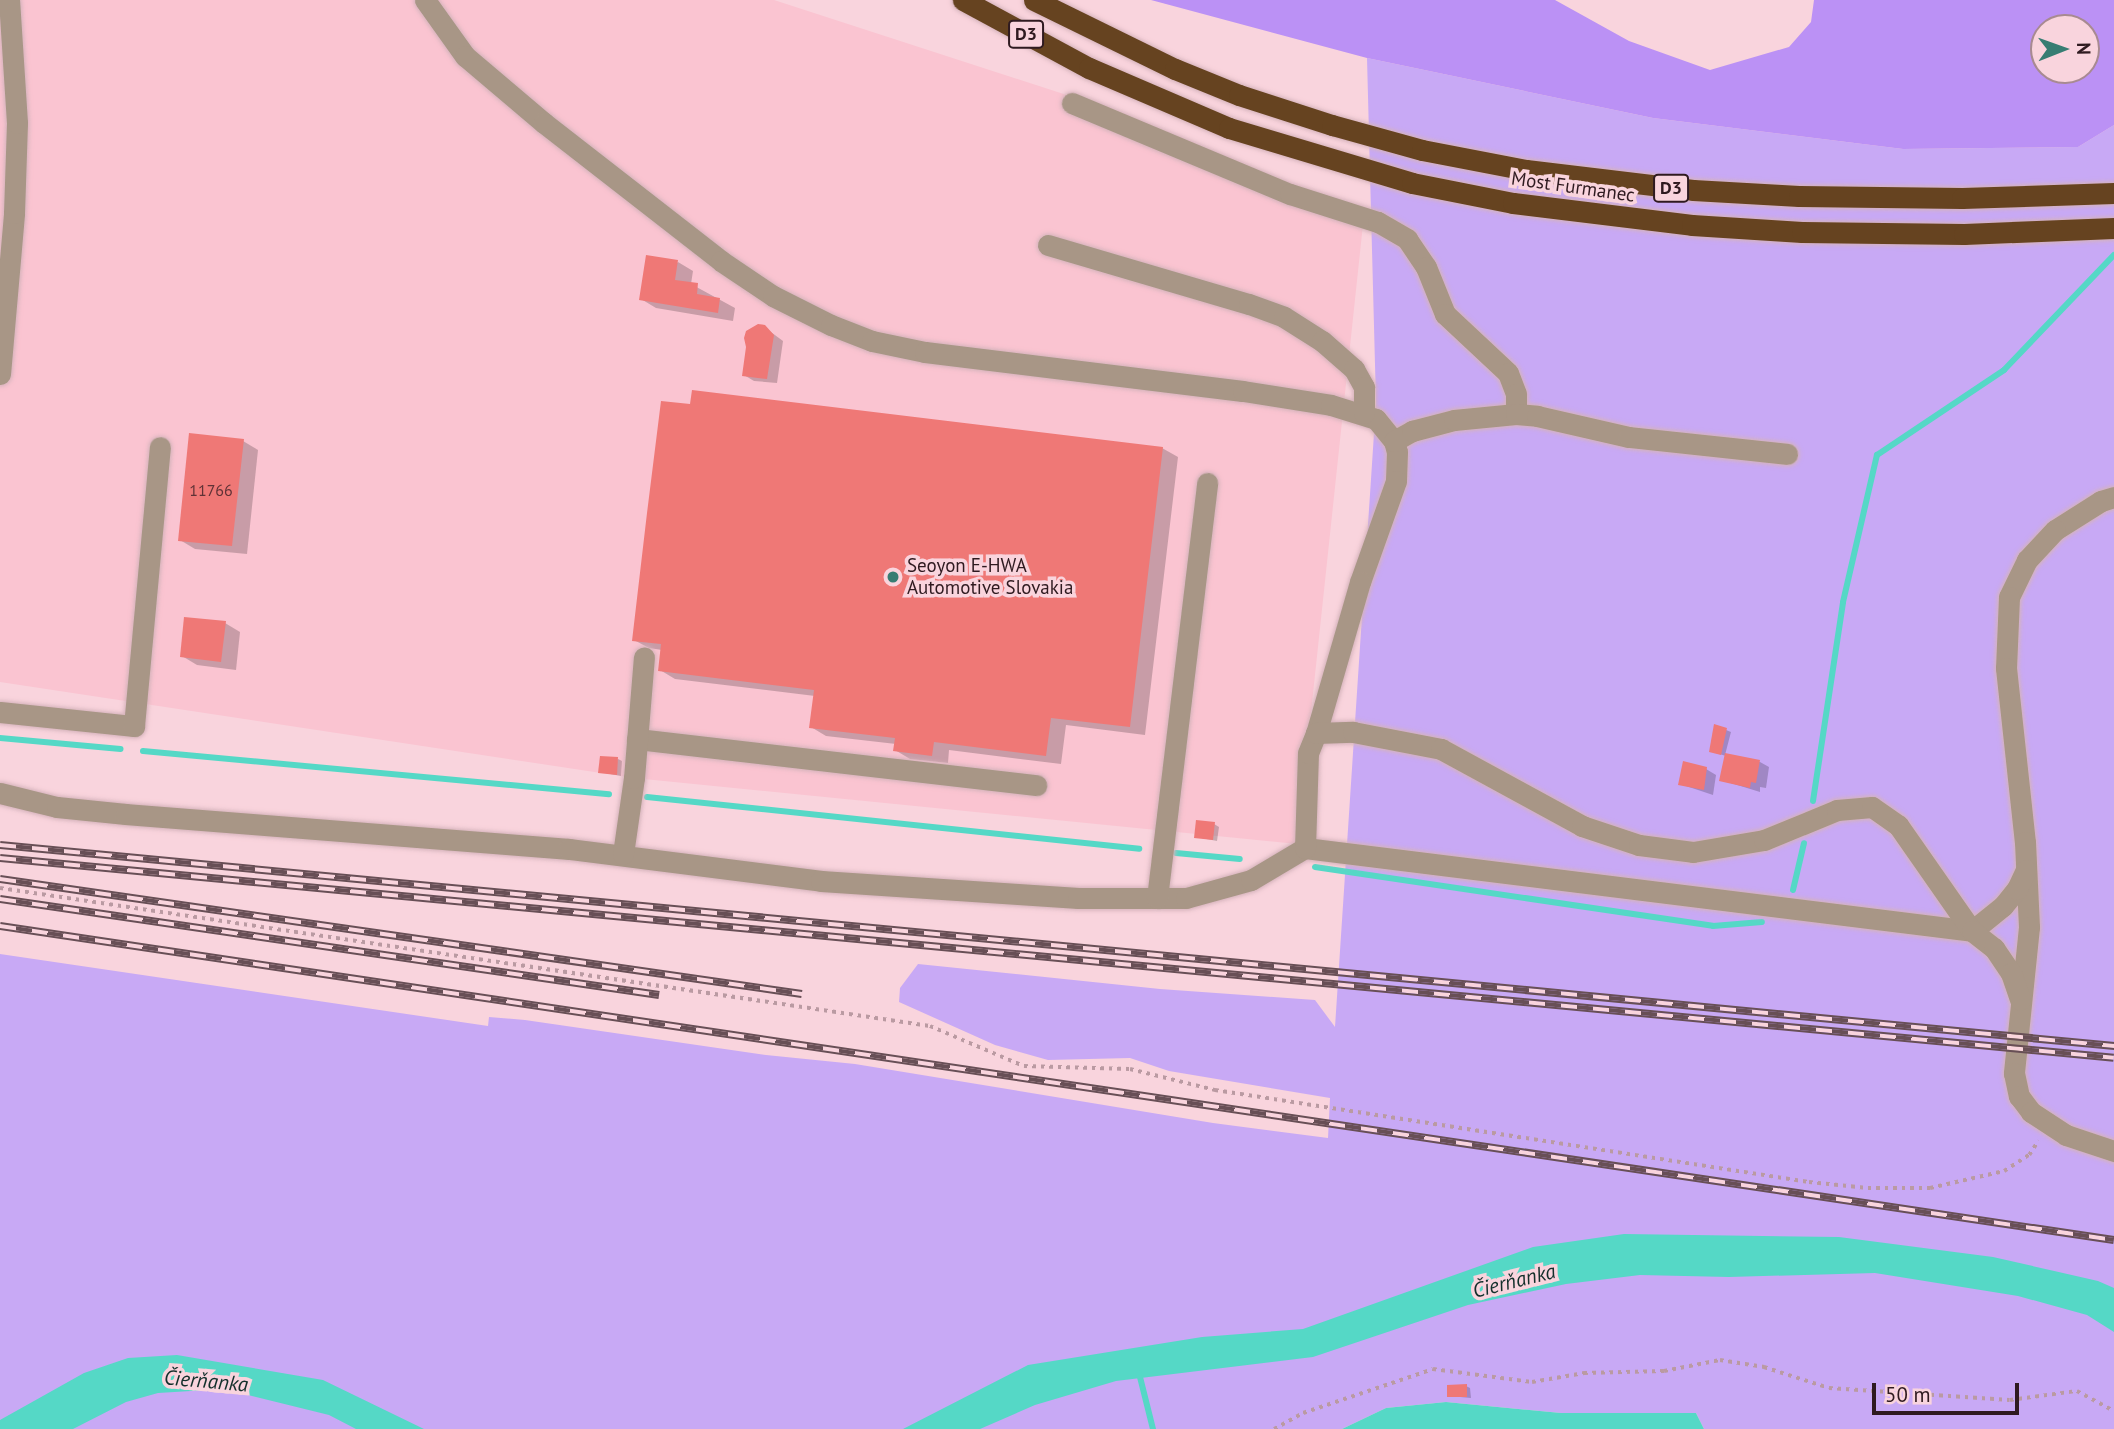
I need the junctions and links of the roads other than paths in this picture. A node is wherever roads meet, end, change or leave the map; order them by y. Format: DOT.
graph roads {
  1 [pos="9,0"];
  2 [pos="425,0"];
  3 [pos="964,0"];
  4 [pos="1034,0"];
  5 [pos="1072,103"];
  6 [pos="2114,193"];
  7 [pos="2114,228"];
  8 [pos="1048,245"];
  9 [pos="0,374"];
  10 [pos="1364,413"];
  11 [pos="1516,414"];
  12 [pos="1394,440"];
  13 [pos="160,447"];
  14 [pos="1787,454"];
  15 [pos="1207,483"];
  16 [pos="2114,497"];
  17 [pos="644,657"];
  18 [pos="0,712"];
  19 [pos="1317,733"];
  20 [pos="637,739"];
  21 [pos="1036,785"];
  22 [pos="0,793"];
  23 [pos="1305,848"];
  24 [pos="623,854"];
  25 [pos="2026,870"];
  26 [pos="1157,898"];
  27 [pos="1972,931"];
  28 [pos="2020,999"];
  29 [pos="2114,1151"];
  1 -- 9 [label="street"];
  2 -- 10 [label="street"];
  3 -- 7 [label="highway, Most Furmanec / D3"];
  4 -- 6 [label="highway, Most Furmanec / D3"];
  5 -- 11 [label="street"];
  8 -- 10 [label="street"];
  10 -- 12 [label="street"];
  11 -- 12 [label="street"];
  11 -- 14 [label="street"];
  12 -- 19 [label="street"];
  13 -- 18 [label="street"];
  15 -- 26 [label="street"];
  16 -- 25 [label="street"];
  17 -- 20 [label="street"];
  19 -- 23 [label="street"];
  19 -- 27 [label="street"];
  20 -- 21 [label="street"];
  20 -- 24 [label="street"];
  22 -- 24 [label="street"];
  23 -- 26 [label="street"];
  23 -- 27 [label="street"];
  24 -- 26 [label="street"];
  25 -- 27 [label="street"];
  25 -- 28 [label="street"];
  27 -- 28 [label="street"];
  28 -- 29 [label="street"];
}
